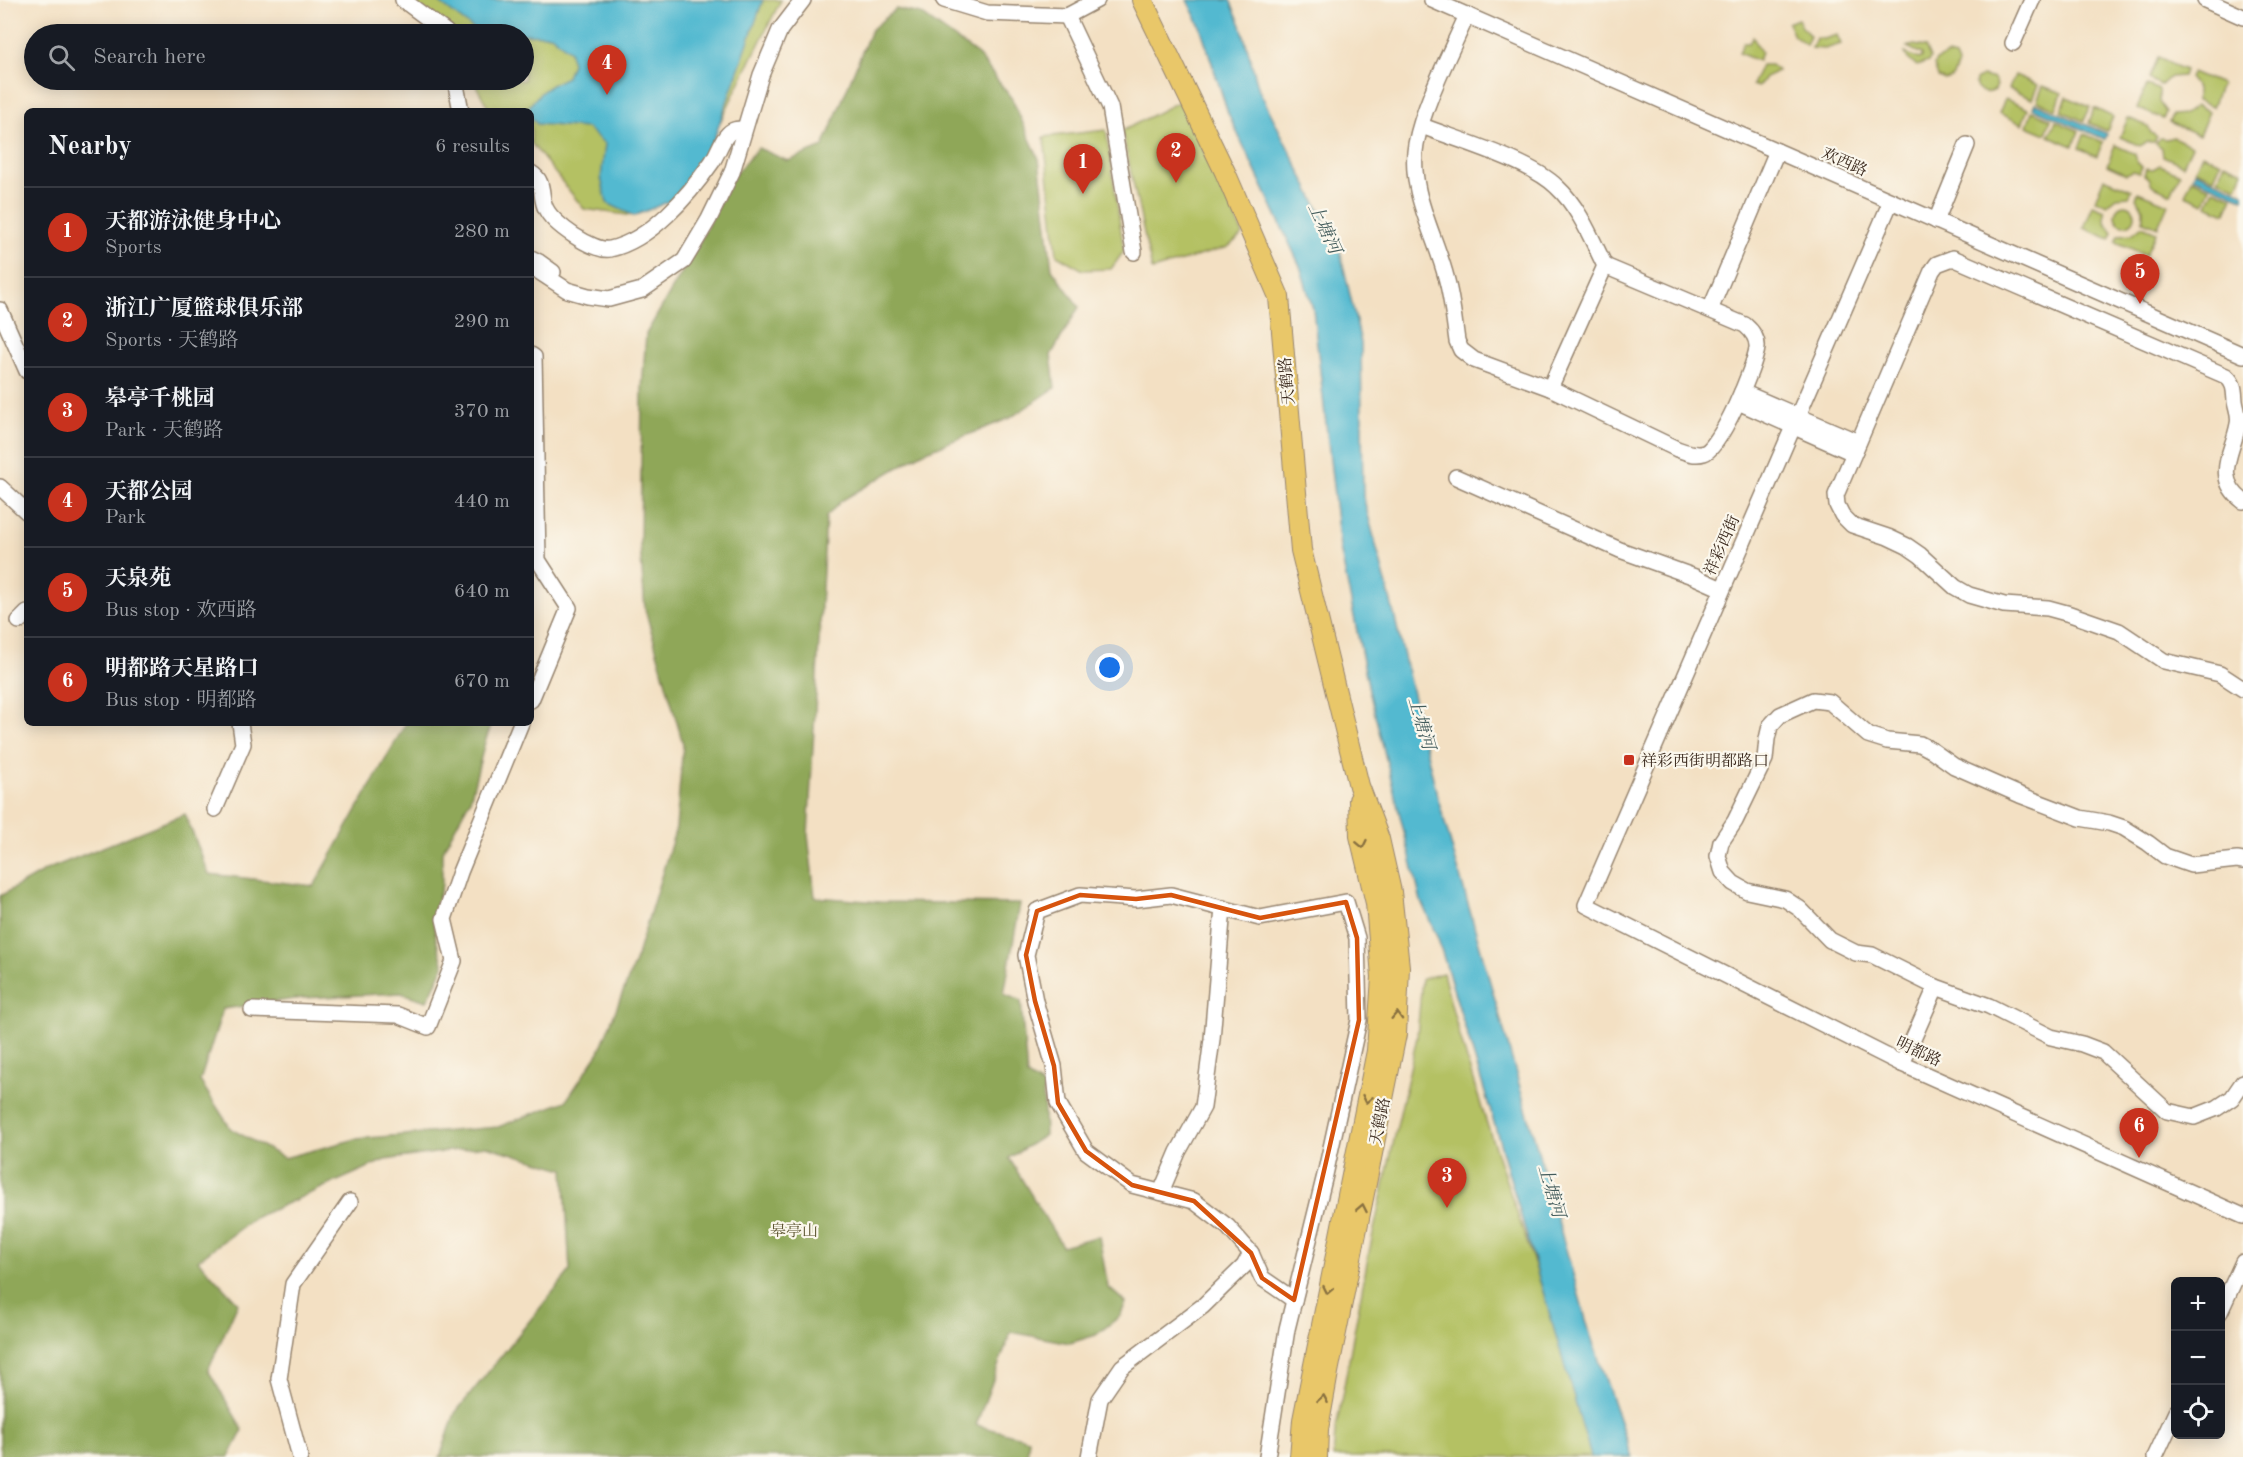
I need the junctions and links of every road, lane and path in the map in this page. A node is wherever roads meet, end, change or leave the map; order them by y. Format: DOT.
graph roads {
  1 [pos="402,0"];
  2 [pos="803,0"];
  3 [pos="944,0"];
  4 [pos="1097,0"];
  5 [pos="1142,0"];
  6 [pos="1432,0"];
  7 [pos="2032,0"];
  8 [pos="2205,0"];
  9 [pos="1467,15"];
  10 [pos="1067,16"];
  11 [pos="2243,17"];
  12 [pos="435,24"];
  13 [pos="2013,43"];
  14 [pos="457,90"];
  15 [pos="460,108"];
  16 [pos="1422,126"];
  17 [pos="744,129"];
  18 [pos="1967,145"];
  19 [pos="1777,151"];
  20 [pos="534,176"];
  21 [pos="1891,201"];
  22 [pos="1936,221"];
  23 [pos="1134,252"];
  24 [pos="534,260"];
  25 [pos="1605,266"];
  26 [pos="534,270"];
  27 [pos="2107,296"];
  28 [pos="609,299"];
  29 [pos="0,310"];
  30 [pos="1710,310"];
  31 [pos="2098,320"];
  32 [pos="2243,355"];
  33 [pos="534,357"];
  34 [pos="24,364"];
  35 [pos="1550,388"];
  36 [pos="1740,397"];
  37 [pos="1796,421"];
  38 [pos="1856,447"];
  39 [pos="1456,477"];
  40 [pos="0,487"];
  41 [pos="2243,501"];
  42 [pos="24,509"];
  43 [pos="1722,589"];
  44 [pos="2243,689"];
  45 [pos="534,693"];
  46 [pos="240,726"];
  47 [pos="521,726"];
  48 [pos="1359,786"];
  49 [pos="215,809"];
  50 [pos="2243,861"];
  51 [pos="1586,904"];
  52 [pos="1223,908"];
  53 [pos="1936,987"];
  54 [pos="252,1010"];
  55 [pos="1902,1064"];
  56 [pos="2243,1082"];
  57 [pos="1161,1192"];
  58 [pos="350,1202"];
  59 [pos="2243,1216"];
  60 [pos="1251,1253"];
  61 [pos="2243,1262"];
  62 [pos="1294,1300"];
  63 [pos="2225,1301"];
  64 [pos="2171,1421"];
  65 [pos="300,1457"];
  66 [pos="1089,1457"];
  67 [pos="1268,1457"];
  68 [pos="1300,1457"];
  69 [pos="1317,1457"];
  70 [pos="2155,1457"];
  1 -- 12 [label="street"];
  2 -- 17 [label="street"];
  3 -- 10 [label="street"];
  4 -- 10 [label="street"];
  5 -- 48 [label="main road, 天鹤路"];
  6 -- 9 [label="street, 欢西路"];
  7 -- 13 [label="street"];
  8 -- 11 [label="street"];
  9 -- 16 [label="street"];
  9 -- 19 [label="street, 欢西路"];
  10 -- 23 [label="street"];
  14 -- 15 [label="street"];
  16 -- 25 [label="street"];
  16 -- 35 [label="street"];
  17 -- 20 [label="street"];
  17 -- 28 [label="street"];
  18 -- 22 [label="street"];
  19 -- 21 [label="street, 欢西路"];
  19 -- 30 [label="street"];
  21 -- 22 [label="street, 欢西路"];
  21 -- 37 [label="street, 祥彩西街"];
  22 -- 27 [label="street, 欢西路"];
  24 -- 28 [label="street"];
  25 -- 30 [label="street"];
  25 -- 35 [label="street"];
  26 -- 28 [label="street"];
  27 -- 31 [label="street"];
  27 -- 32 [label="street, 欢西路"];
  29 -- 34 [label="street"];
  30 -- 36 [label="street"];
  31 -- 38 [label="street"];
  31 -- 41 [label="street"];
  33 -- 45 [label="street"];
  35 -- 36 [label="street"];
  36 -- 37 [label="street"];
  37 -- 38 [label="street"];
  37 -- 43 [label="street, 祥彩西街"];
  38 -- 44 [label="street"];
  39 -- 43 [label="street"];
  40 -- 42 [label="street"];
  43 -- 51 [label="street, 祥彩西街"];
  46 -- 49 [label="street"];
  47 -- 54 [label="street"];
  48 -- 68 [label="main road, 天鹤路, one-way"];
  69 -- 48 [label="main road, 天鹤路, one-way"];
  50 -- 53 [label="street"];
  51 -- 55 [label="street, 明都路"];
  52 -- 57 [label="street"];
  52 -- 57 [label="street"];
  52 -- 62 [label="street"];
  53 -- 55 [label="street"];
  53 -- 56 [label="street"];
  55 -- 59 [label="street, 明都路"];
  57 -- 60 [label="street"];
  58 -- 65 [label="street"];
  60 -- 62 [label="street"];
  60 -- 66 [label="street"];
  61 -- 63 [label="street"];
  62 -- 67 [label="street"];
  64 -- 70 [label="street"];
}
